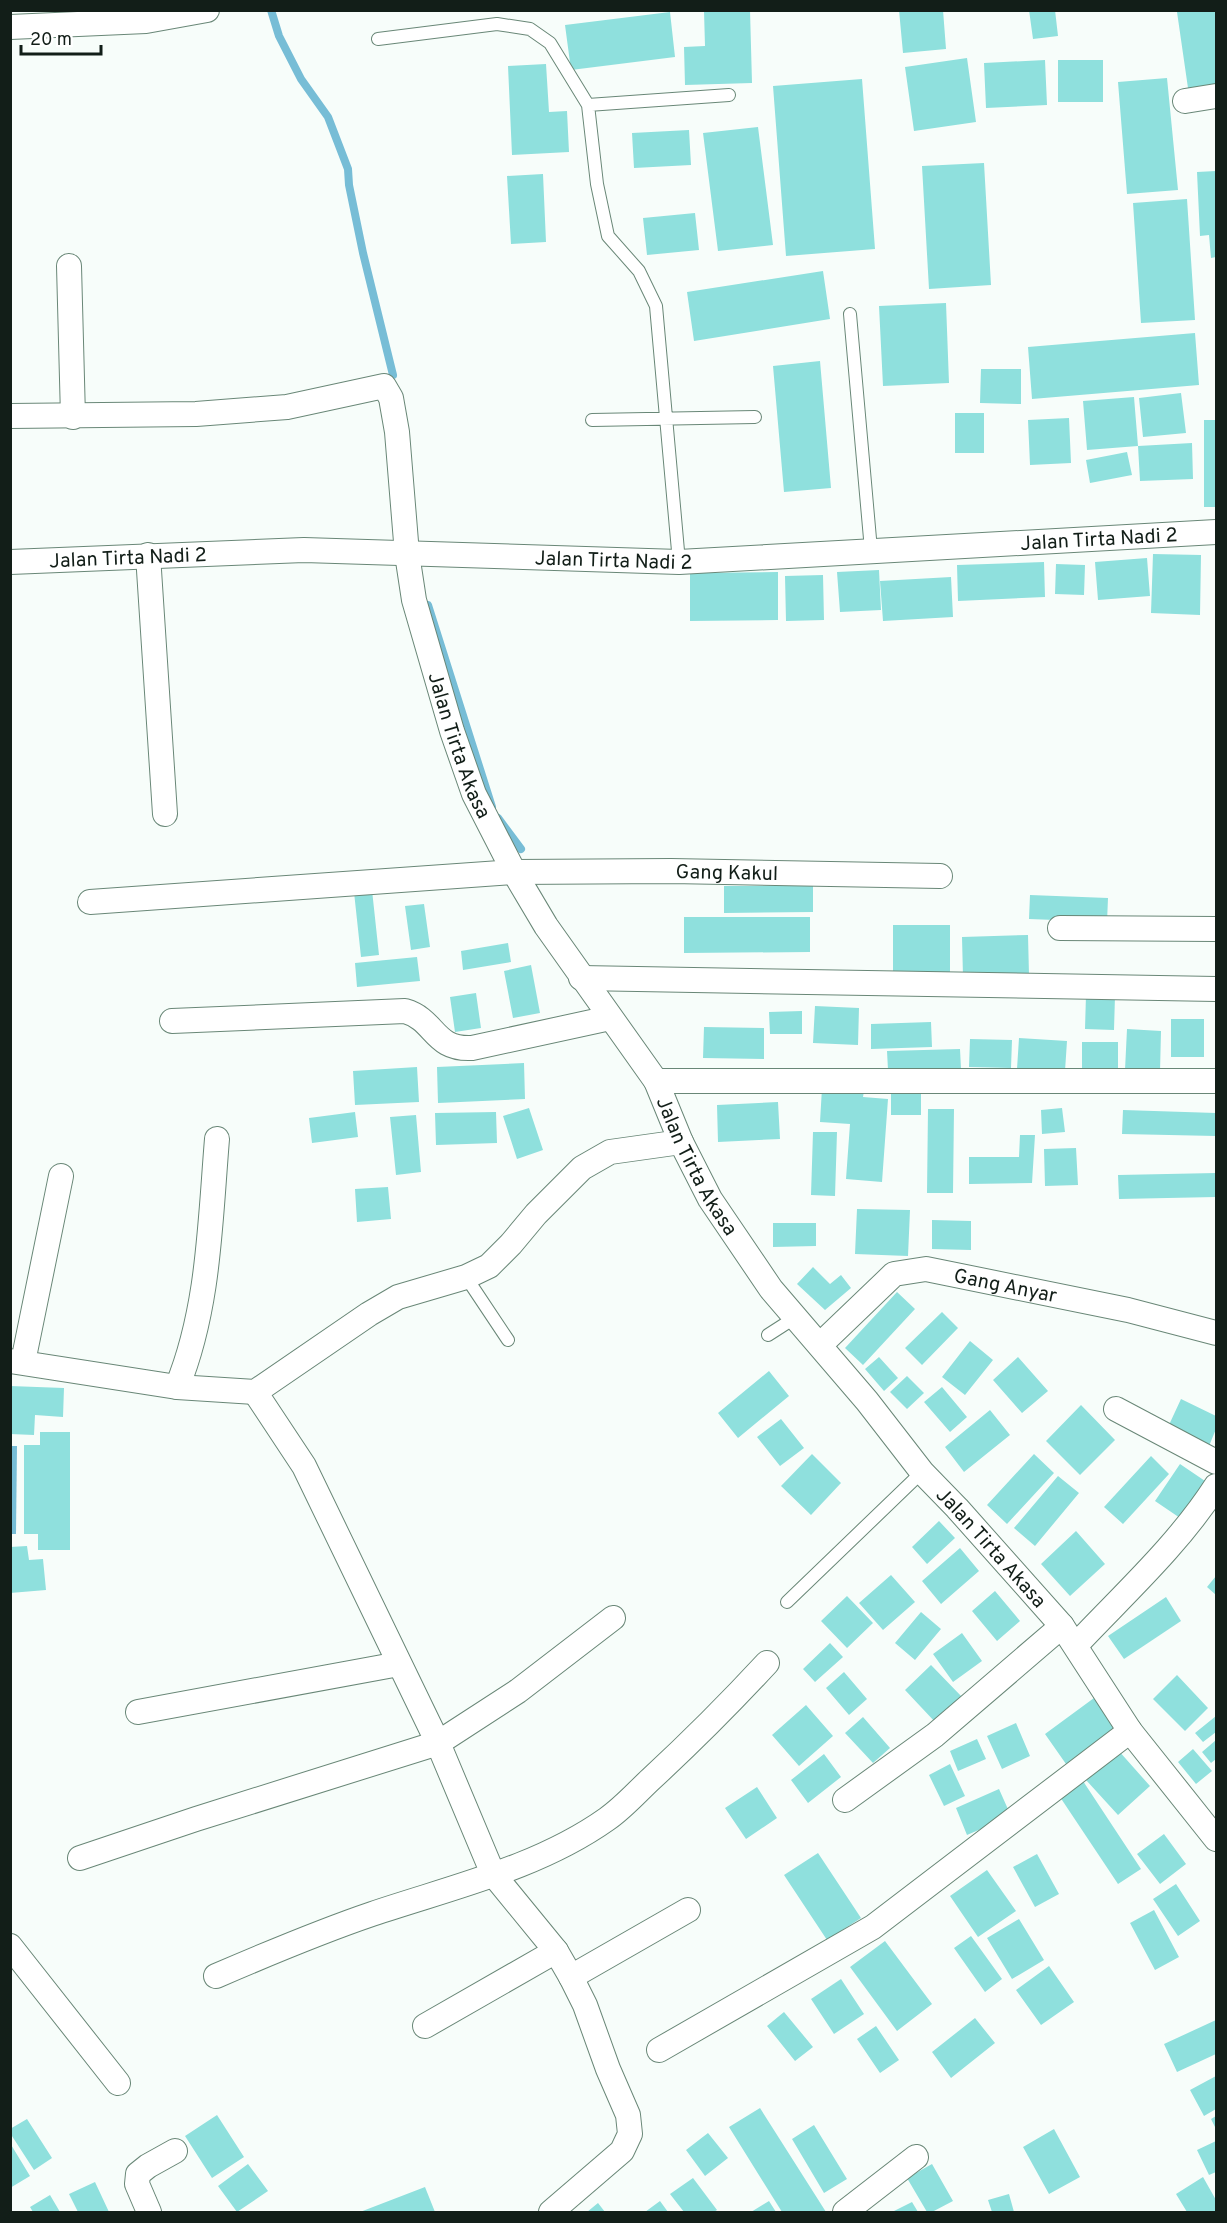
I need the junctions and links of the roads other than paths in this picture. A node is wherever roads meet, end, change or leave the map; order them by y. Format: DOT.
graph roads {
  1 [pos="207,10"];
  2 [pos="10,27"];
  3 [pos="378,39"];
  4 [pos="729,95"];
  5 [pos="1216,96"];
  6 [pos="1185,101"];
  7 [pos="588,105"];
  8 [pos="69,266"];
  9 [pos="850,314"];
  10 [pos="10,416"];
  11 [pos="73,417"];
  12 [pos="755,417"];
  13 [pos="665,419"];
  14 [pos="592,420"];
  15 [pos="1216,532"];
  16 [pos="871,550"];
  17 [pos="407,554"];
  18 [pos="148,555"];
  19 [pos="10,562"];
  20 [pos="679,562"];
  21 [pos="165,814"];
  22 [pos="514,872"];
  23 [pos="940,876"];
  24 [pos="90,902"];
  25 [pos="1060,928"];
  26 [pos="1216,929"];
  27 [pos="582,978"];
  28 [pos="1216,989"];
  29 [pos="610,1018"];
  30 [pos="172,1021"];
  31 [pos="656,1081"];
  32 [pos="1216,1081"];
  33 [pos="217,1139"];
  34 [pos="681,1142"];
  35 [pos="61,1176"];
  36 [pos="466,1277"];
  37 [pos="796,1317"];
  38 [pos="1216,1333"];
  39 [pos="768,1335"];
  40 [pos="508,1340"];
  41 [pos="820,1345"];
  42 [pos="17,1361"];
  43 [pos="177,1387"];
  44 [pos="255,1392"];
  45 [pos="1116,1409"];
  46 [pos="1216,1462"];
  47 [pos="921,1472"];
  48 [pos="1216,1486"];
  49 [pos="1210,1511"];
  50 [pos="787,1602"];
  51 [pos="613,1618"];
  52 [pos="1069,1635"];
  53 [pos="767,1663"];
  54 [pos="399,1664"];
  55 [pos="138,1712"];
  56 [pos="1130,1731"];
  57 [pos="438,1743"];
  58 [pos="845,1800"];
  59 [pos="1216,1839"];
  60 [pos="80,1858"];
  61 [pos="493,1874"];
  62 [pos="688,1910"];
  63 [pos="10,1946"];
  64 [pos="556,1951"];
  65 [pos="216,1976"];
  66 [pos="571,1977"];
  67 [pos="425,2026"];
  68 [pos="659,2050"];
  69 [pos="118,2083"];
  70 [pos="175,2151"];
  71 [pos="916,2157"];
  72 [pos="149,2212"];
  73 [pos="551,2212"];
  74 [pos="845,2212"];
  1 -- 2 [label="street"];
  3 -- 7 [label="lane"];
  4 -- 7 [label="lane"];
  5 -- 6 [label="street"];
  7 -- 13 [label="lane"];
  8 -- 11 [label="street"];
  9 -- 16 [label="lane"];
  10 -- 11 [label="street"];
  11 -- 17 [label="street, Jalan Tirta Akasa"];
  12 -- 13 [label="lane"];
  13 -- 14 [label="lane"];
  13 -- 20 [label="lane"];
  15 -- 16 [label="street, Jalan Tirta Nadi 2"];
  16 -- 20 [label="street, Jalan Tirta Nadi 2"];
  17 -- 18 [label="street, Jalan Tirta Nadi 2"];
  17 -- 20 [label="street, Jalan Tirta Nadi 2"];
  17 -- 22 [label="street, Jalan Tirta Akasa"];
  18 -- 19 [label="street, Jalan Tirta Nadi 2"];
  18 -- 21 [label="street"];
  22 -- 23 [label="street, Gang Kakul"];
  22 -- 24 [label="street, Gang Kakul"];
  22 -- 27 [label="street, Jalan Tirta Akasa"];
  25 -- 26 [label="street"];
  27 -- 28 [label="street"];
  27 -- 29 [label="street, Jalan Tirta Akasa"];
  29 -- 30 [label="street"];
  29 -- 31 [label="street, Jalan Tirta Akasa"];
  31 -- 32 [label="street"];
  31 -- 34 [label="street, Jalan Tirta Akasa"];
  33 -- 43 [label="street"];
  34 -- 36 [label="street"];
  34 -- 37 [label="street, Jalan Tirta Akasa"];
  35 -- 42 [label="street"];
  36 -- 40 [label="lane"];
  36 -- 44 [label="street"];
  37 -- 39 [label="lane"];
  37 -- 41 [label="street, Jalan Tirta Akasa"];
  38 -- 41 [label="street, Gang Anyar"];
  41 -- 47 [label="street, Jalan Tirta Akasa"];
  42 -- 43 [label="street"];
  43 -- 44 [label="street"];
  44 -- 54 [label="street"];
  45 -- 46 [label="street"];
  47 -- 50 [label="lane"];
  47 -- 52 [label="street, Jalan Tirta Akasa"];
  48 -- 49 [label="street"];
  49 -- 52 [label="street"];
  51 -- 57 [label="street"];
  52 -- 56 [label="street, Jalan Tirta Akasa"];
  52 -- 58 [label="street"];
  53 -- 61 [label="street"];
  54 -- 55 [label="street"];
  54 -- 57 [label="street"];
  56 -- 59 [label="street, Jalan Tirta Akasa"];
  56 -- 68 [label="street"];
  57 -- 60 [label="street"];
  57 -- 61 [label="street"];
  61 -- 64 [label="street"];
  61 -- 65 [label="street"];
  62 -- 66 [label="street"];
  63 -- 69 [label="street"];
  64 -- 66 [label="street"];
  64 -- 67 [label="street"];
  66 -- 73 [label="street"];
  70 -- 72 [label="street"];
  71 -- 74 [label="street"];
}
